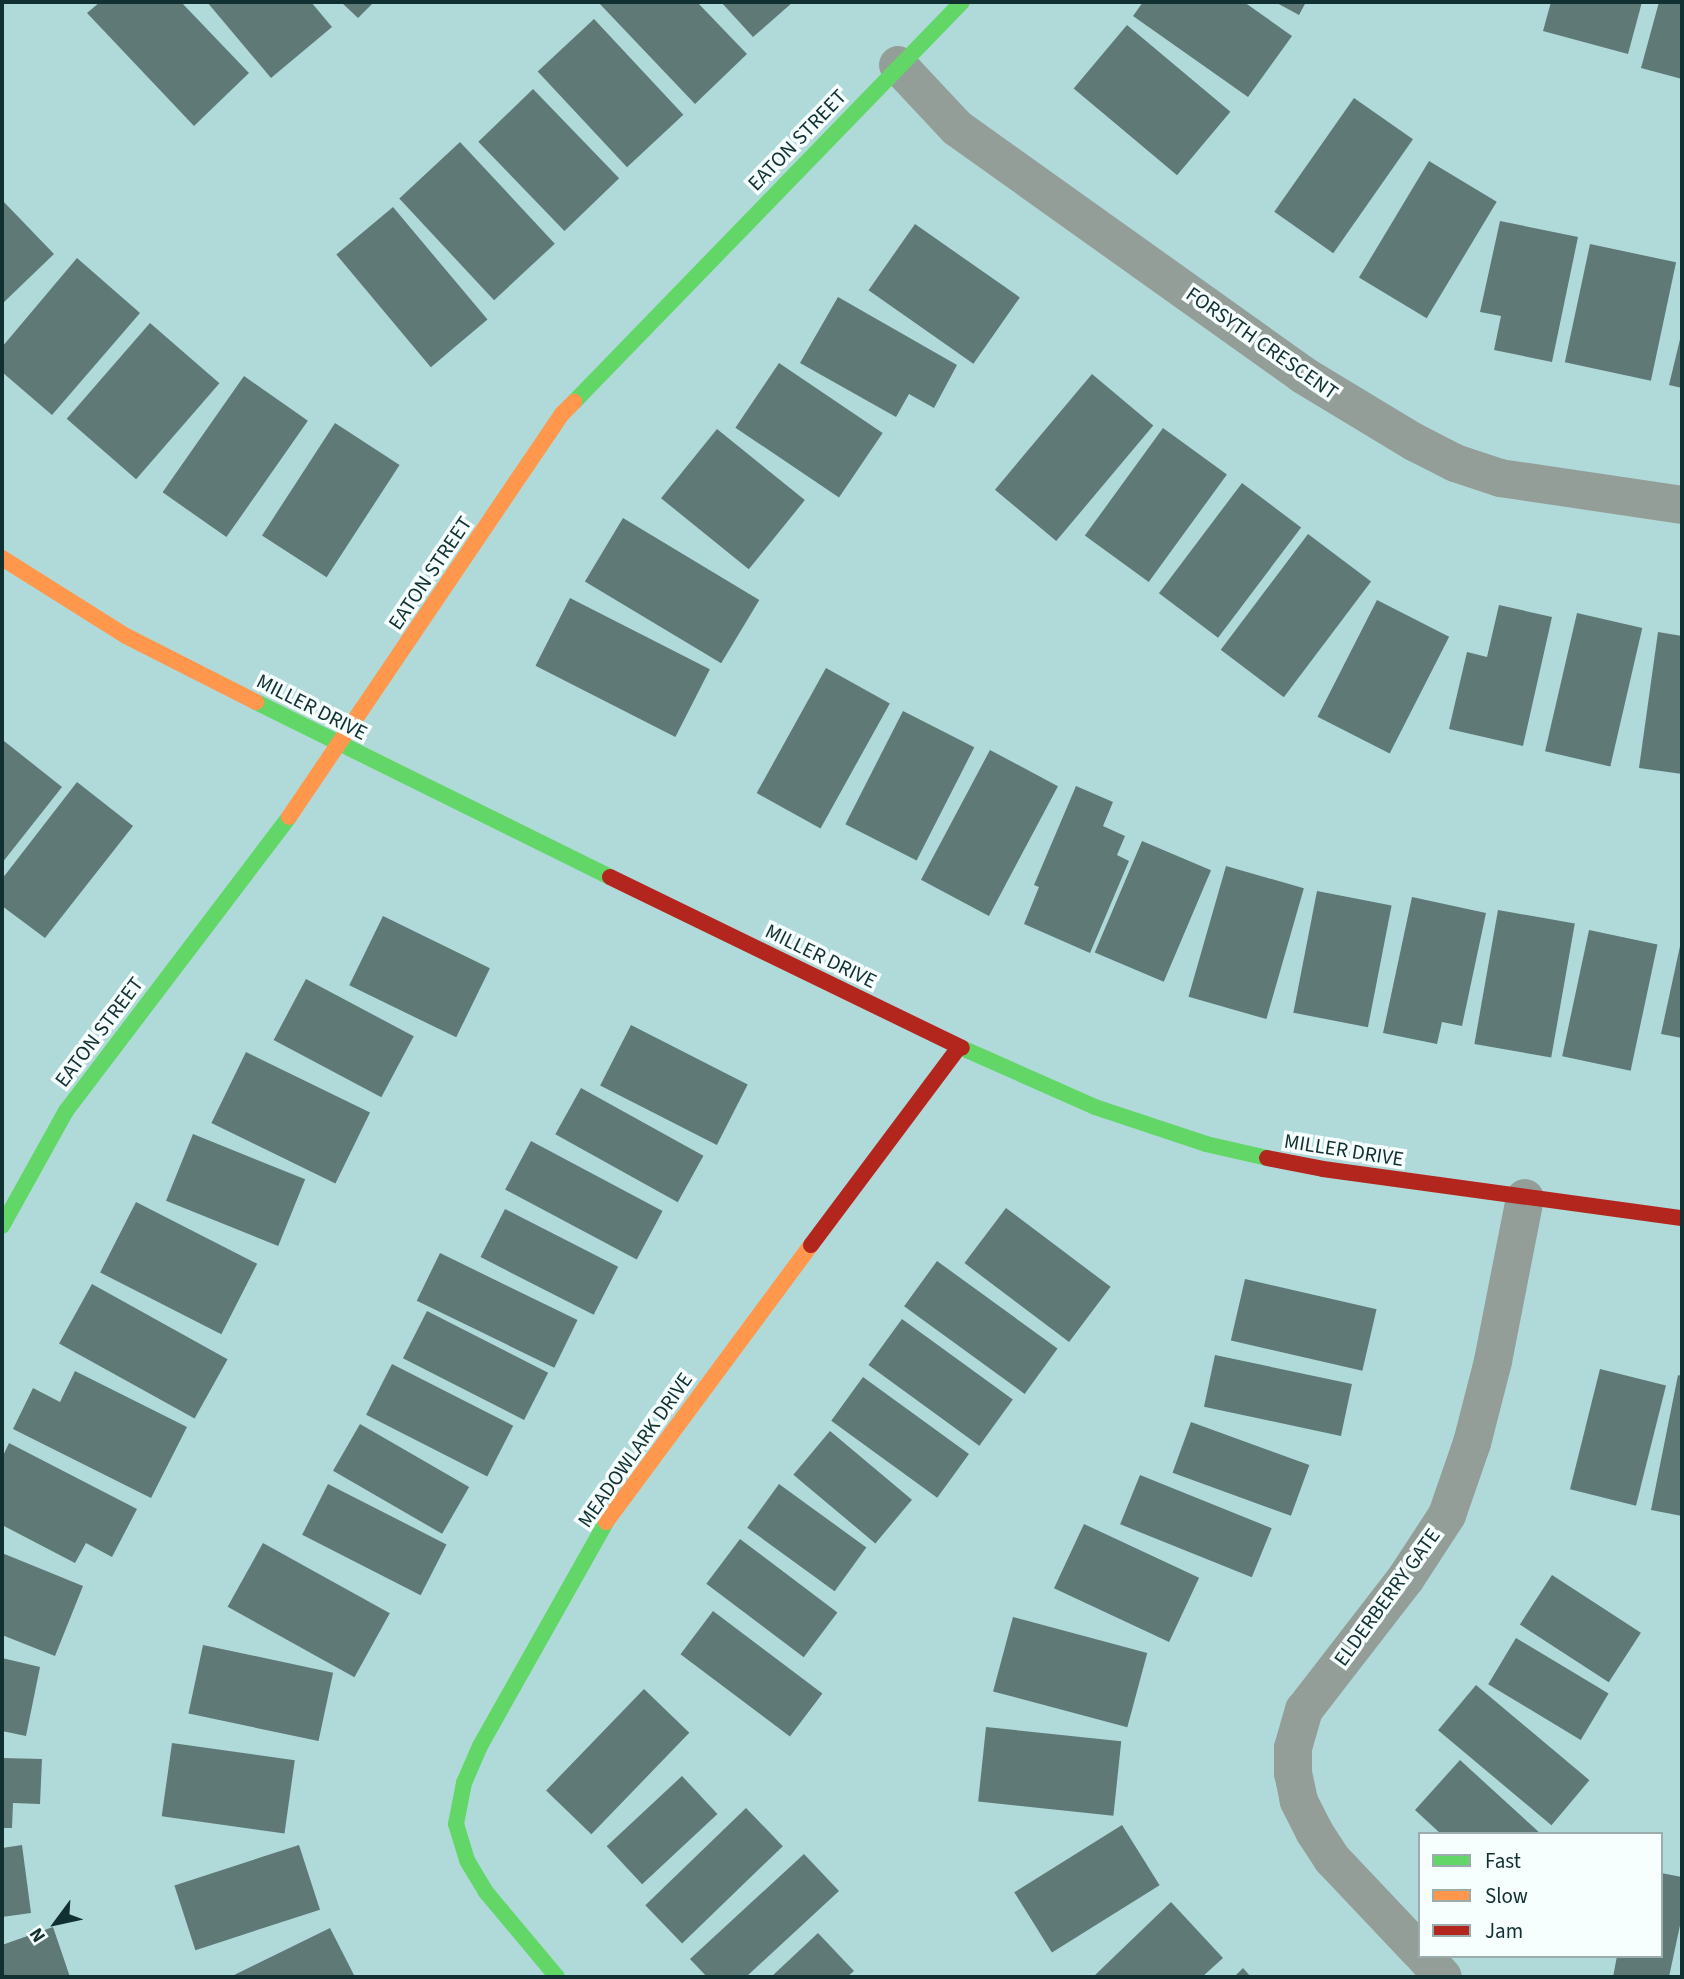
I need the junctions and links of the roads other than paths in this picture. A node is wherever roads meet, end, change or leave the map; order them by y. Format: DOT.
graph roads {
  1 [pos="962,2"];
  2 [pos="898,65"];
  3 [pos="1682,505"];
  4 [pos="2,558"];
  5 [pos="339,745"];
  6 [pos="959,1047"];
  7 [pos="1525,1198"];
  8 [pos="1682,1218"];
  9 [pos="2,1226"];
  10 [pos="1418,1950"];
  11 [pos="1425,1958"];
  12 [pos="557,1977"];
  13 [pos="1443,1977"];
  1 -- 2 [label="street, EATON STREET"];
  2 -- 3 [label="street, FORSYTH CRESCENT"];
  2 -- 5 [label="street, EATON STREET"];
  4 -- 5 [label="street, MILLER DRIVE"];
  5 -- 6 [label="street, MILLER DRIVE"];
  5 -- 9 [label="street, EATON STREET"];
  6 -- 7 [label="street, MILLER DRIVE"];
  6 -- 12 [label="street, MEADOWLARK DRIVE"];
  7 -- 8 [label="street, MILLER DRIVE"];
  7 -- 10 [label="street, ELDERBERRY GATE"];
  11 -- 13 [label="street"];
}
